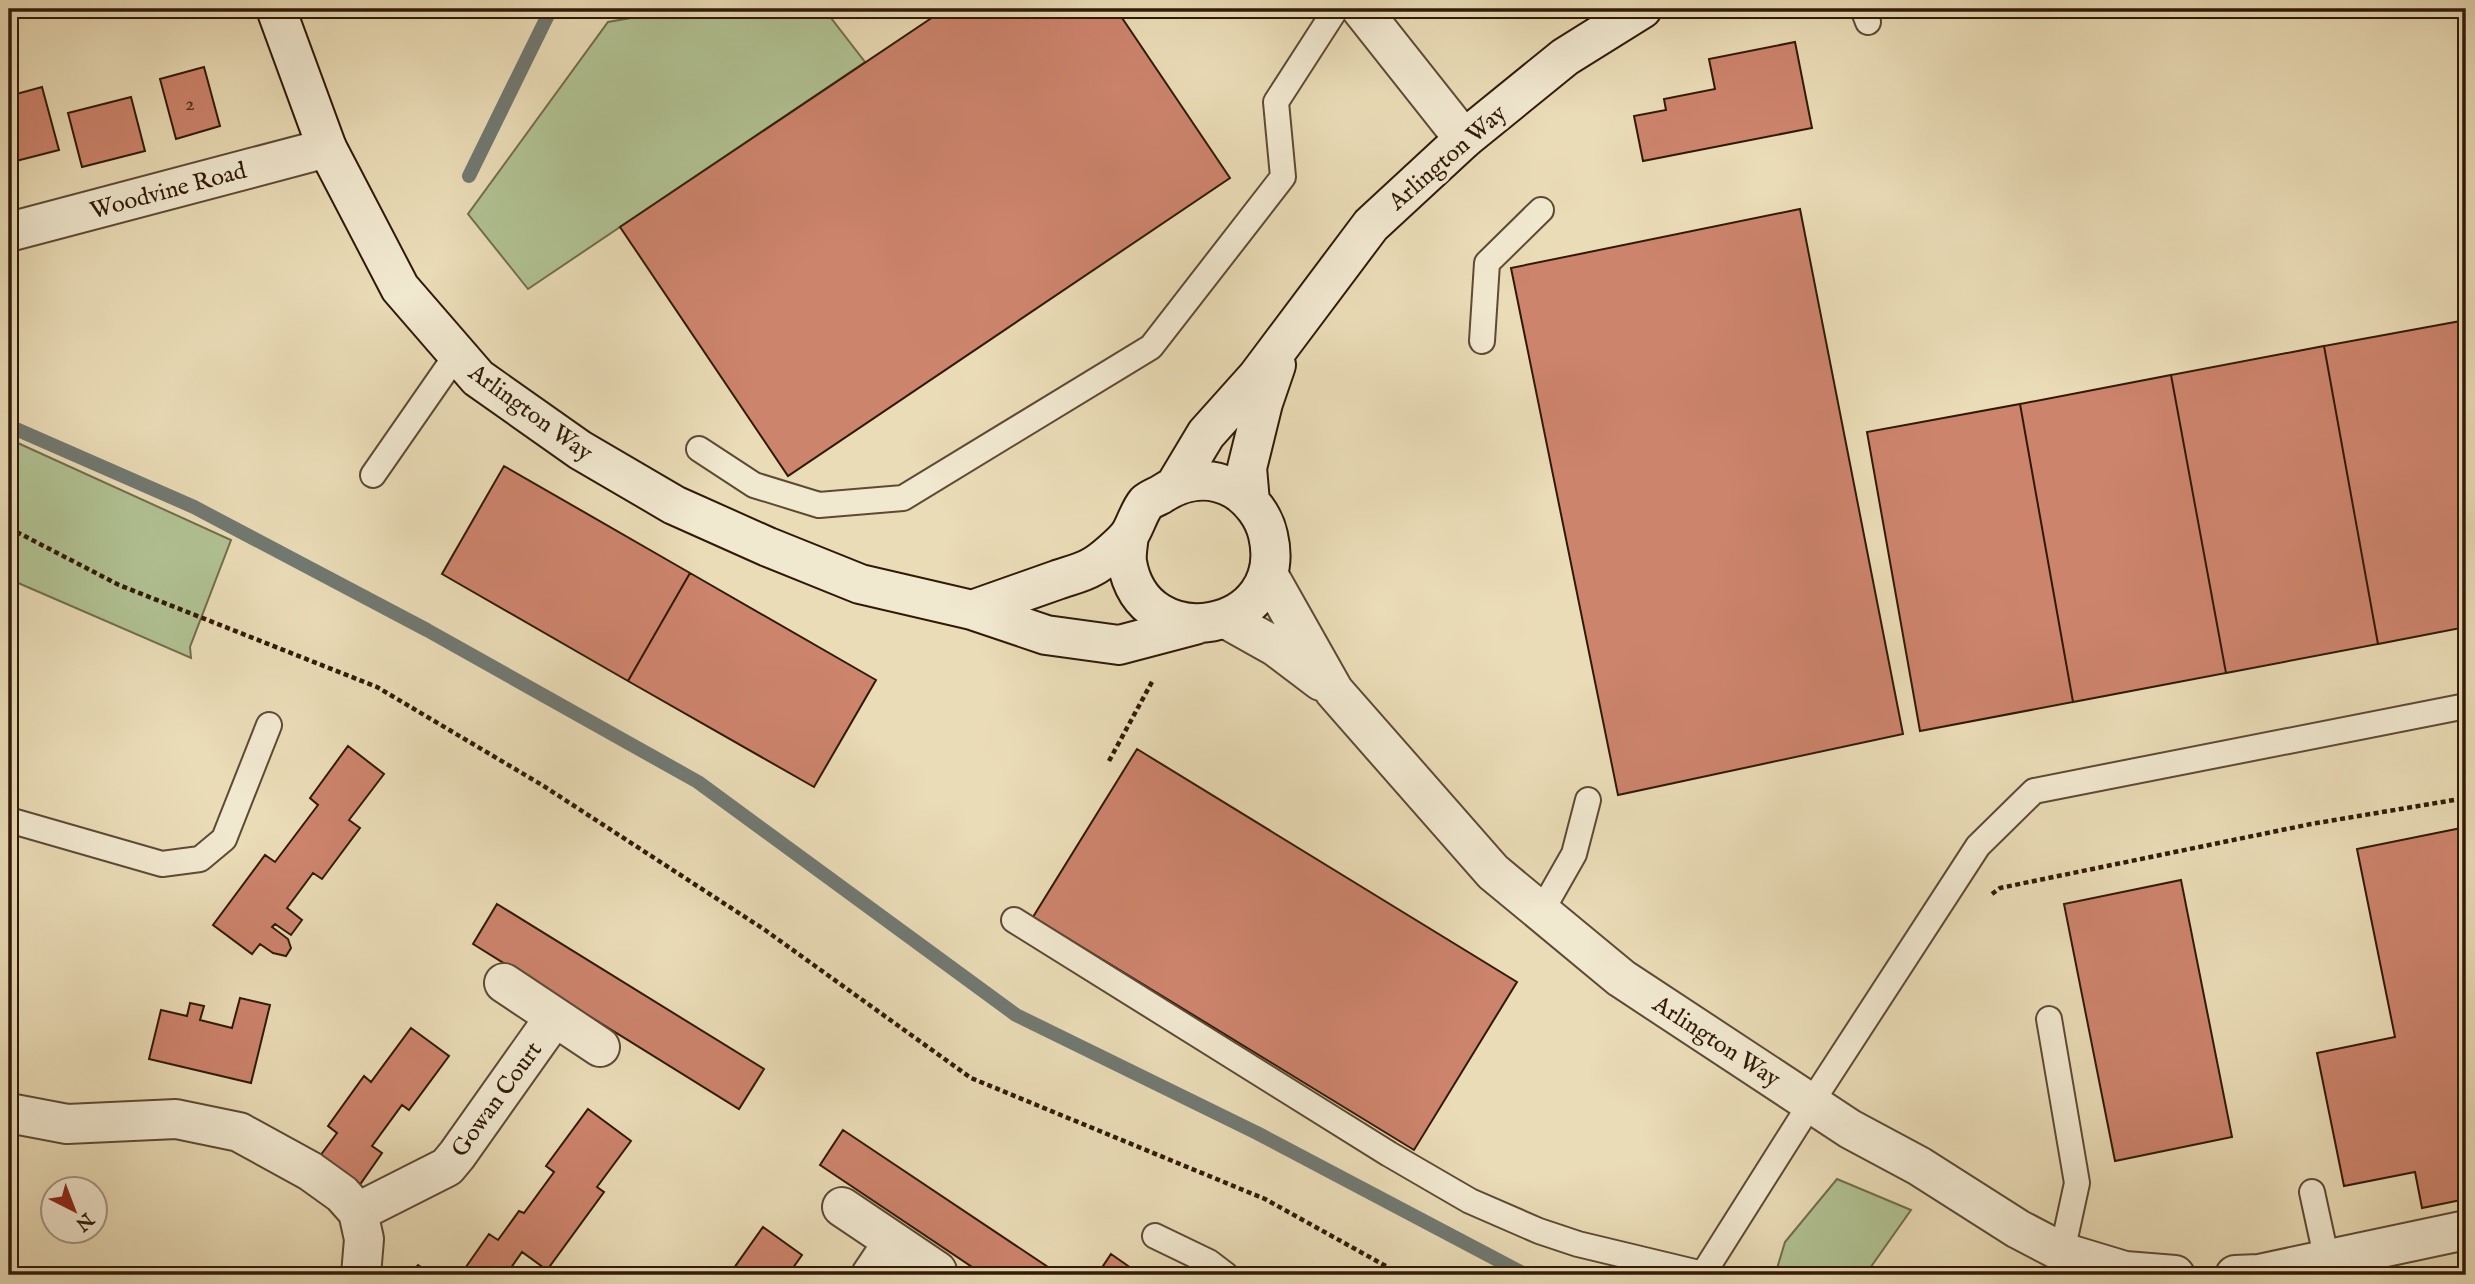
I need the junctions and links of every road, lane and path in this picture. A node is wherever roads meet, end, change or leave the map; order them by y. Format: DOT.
graph roads {
  1 [pos="277,9"];
  2 [pos="1336,9"];
  3 [pos="1361,9"];
  4 [pos="1642,9"];
  5 [pos="1464,139"];
  6 [pos="327,148"];
  7 [pos="1541,210"];
  8 [pos="9,232"];
  9 [pos="1285,340"];
  10 [pos="1482,341"];
  11 [pos="457,354"];
  12 [pos="699,449"];
  13 [pos="373,475"];
  14 [pos="1176,484"];
  15 [pos="1250,502"];
  16 [pos="9,528"];
  17 [pos="1129,535"];
  18 [pos="1268,574"];
  19 [pos="972,610"];
  20 [pos="1211,622"];
  21 [pos="1156,635"];
  22 [pos="1334,691"];
  23 [pos="2466,706"];
  24 [pos="269,725"];
  25 [pos="1109,761"];
  26 [pos="2466,798"];
  27 [pos="1588,800"];
  28 [pos="9,820"];
  29 [pos="1989,896"];
  30 [pos="1541,912"];
  31 [pos="1014,920"];
  32 [pos="504,983"];
  33 [pos="554,1018"];
  34 [pos="2049,1019"];
  35 [pos="600,1047"];
  36 [pos="1811,1103"];
  37 [pos="9,1113"];
  38 [pos="2312,1192"];
  39 [pos="842,1207"];
  40 [pos="358,1212"];
  41 [pos="2466,1230"];
  42 [pos="1155,1236"];
  43 [pos="893,1242"];
  44 [pos="2062,1252"];
  45 [pos="2315,1267"];
  46 [pos="937,1271"];
  47 [pos="361,1275"];
  48 [pos="870,1275"];
  49 [pos="1226,1275"];
  50 [pos="1402,1275"];
  51 [pos="2175,1275"];
  52 [pos="2235,1275"];
  1 -- 6 [label="street, Arlington Way"];
  2 -- 12 [label="lane"];
  3 -- 5 [label="street"];
  4 -- 5 [label="street, Arlington Way"];
  5 -- 9 [label="street, Arlington Way"];
  6 -- 8 [label="street, Woodvine Road"];
  6 -- 11 [label="street, Arlington Way"];
  7 -- 10 [label="lane"];
  9 -- 14 [label="street, Arlington Way"];
  9 -- 15 [label="street, Arlington Way"];
  11 -- 13 [label="lane"];
  11 -- 19 [label="street, Arlington Way"];
  14 -- 15 [label="street, Arlington Way"];
  14 -- 17 [label="street, Arlington Way"];
  15 -- 18 [label="street, Arlington Way"];
  16 -- 50 [label="path"];
  17 -- 19 [label="street, Arlington Way"];
  17 -- 20 [label="street, Arlington Way"];
  18 -- 20 [label="street, Arlington Way"];
  18 -- 22 [label="street, Arlington Way"];
  19 -- 21 [label="street, Arlington Way"];
  20 -- 21 [label="street, Arlington Way"];
  20 -- 22 [label="street, Arlington Way"];
  21 -- 25 [label="path"];
  22 -- 30 [label="street, Arlington Way"];
  23 -- 36 [label="lane"];
  24 -- 28 [label="lane"];
  26 -- 29 [label="path"];
  27 -- 30 [label="lane"];
  30 -- 36 [label="street, Arlington Way"];
  31 -- 36 [label="lane"];
  32 -- 33 [label="street"];
  33 -- 35 [label="street"];
  33 -- 40 [label="street, Gowan Court"];
  34 -- 44 [label="lane"];
  36 -- 44 [label="street, Arlington Way"];
  37 -- 40 [label="street"];
  38 -- 45 [label="lane"];
  39 -- 43 [label="street"];
  40 -- 47 [label="street"];
  41 -- 45 [label="street"];
  42 -- 49 [label="lane"];
  43 -- 46 [label="street"];
  43 -- 48 [label="street"];
  44 -- 51 [label="street, Arlington Way"];
  45 -- 52 [label="street"];
}
